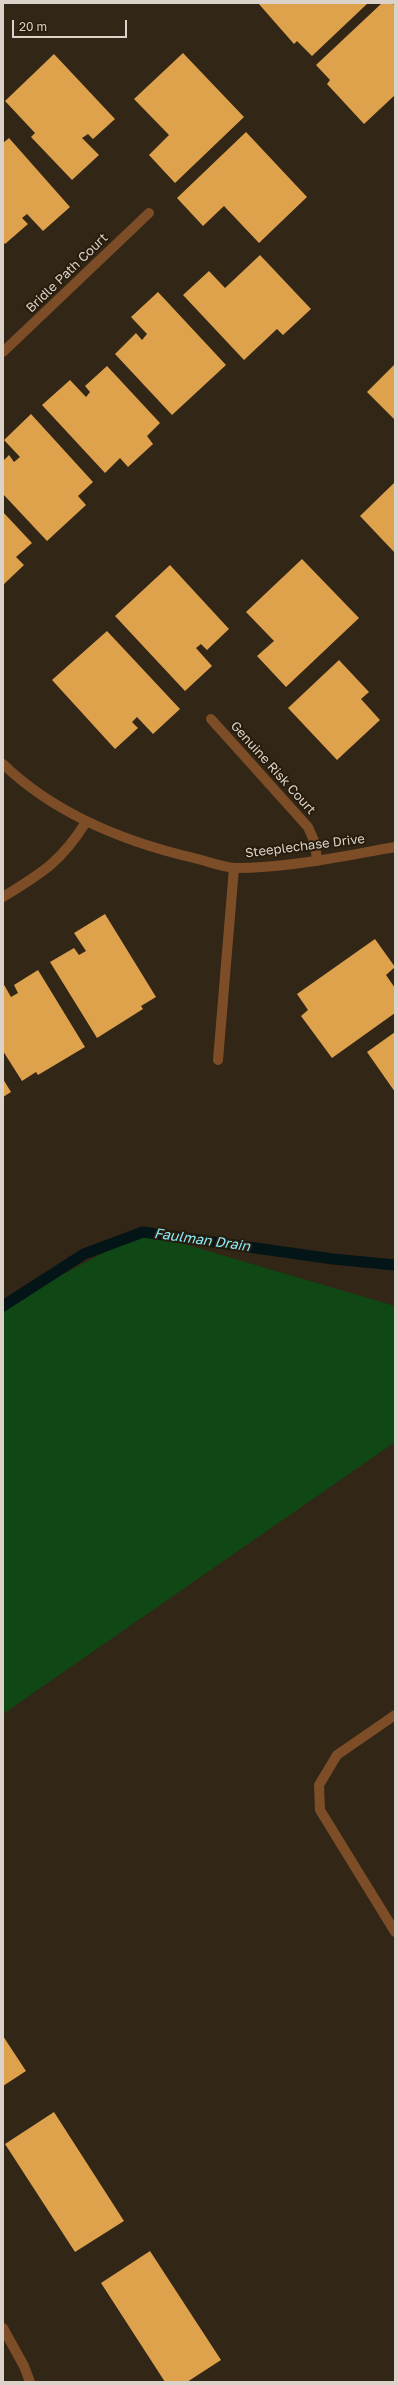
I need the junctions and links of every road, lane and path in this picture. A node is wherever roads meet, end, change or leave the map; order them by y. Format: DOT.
graph roads {
  1 [pos="149,213"];
  2 [pos="3,352"];
  3 [pos="211,719"];
  4 [pos="3,764"];
  5 [pos="86,822"];
  6 [pos="395,847"];
  7 [pos="317,861"];
  8 [pos="234,868"];
  9 [pos="3,897"];
  10 [pos="218,1060"];
  11 [pos="395,1715"];
  12 [pos="395,1932"];
  13 [pos="3,2328"];
  14 [pos="30,2382"];
  1 -- 2 [label="street, Bridle Path Court"];
  3 -- 7 [label="street, Genuine Risk Court"];
  4 -- 5 [label="street, Steeplechase Drive"];
  5 -- 8 [label="street, Steeplechase Drive"];
  5 -- 9 [label="street"];
  6 -- 7 [label="street, Steeplechase Drive"];
  7 -- 8 [label="street, Steeplechase Drive"];
  8 -- 10 [label="street"];
  11 -- 12 [label="street"];
  13 -- 14 [label="street"];
}
